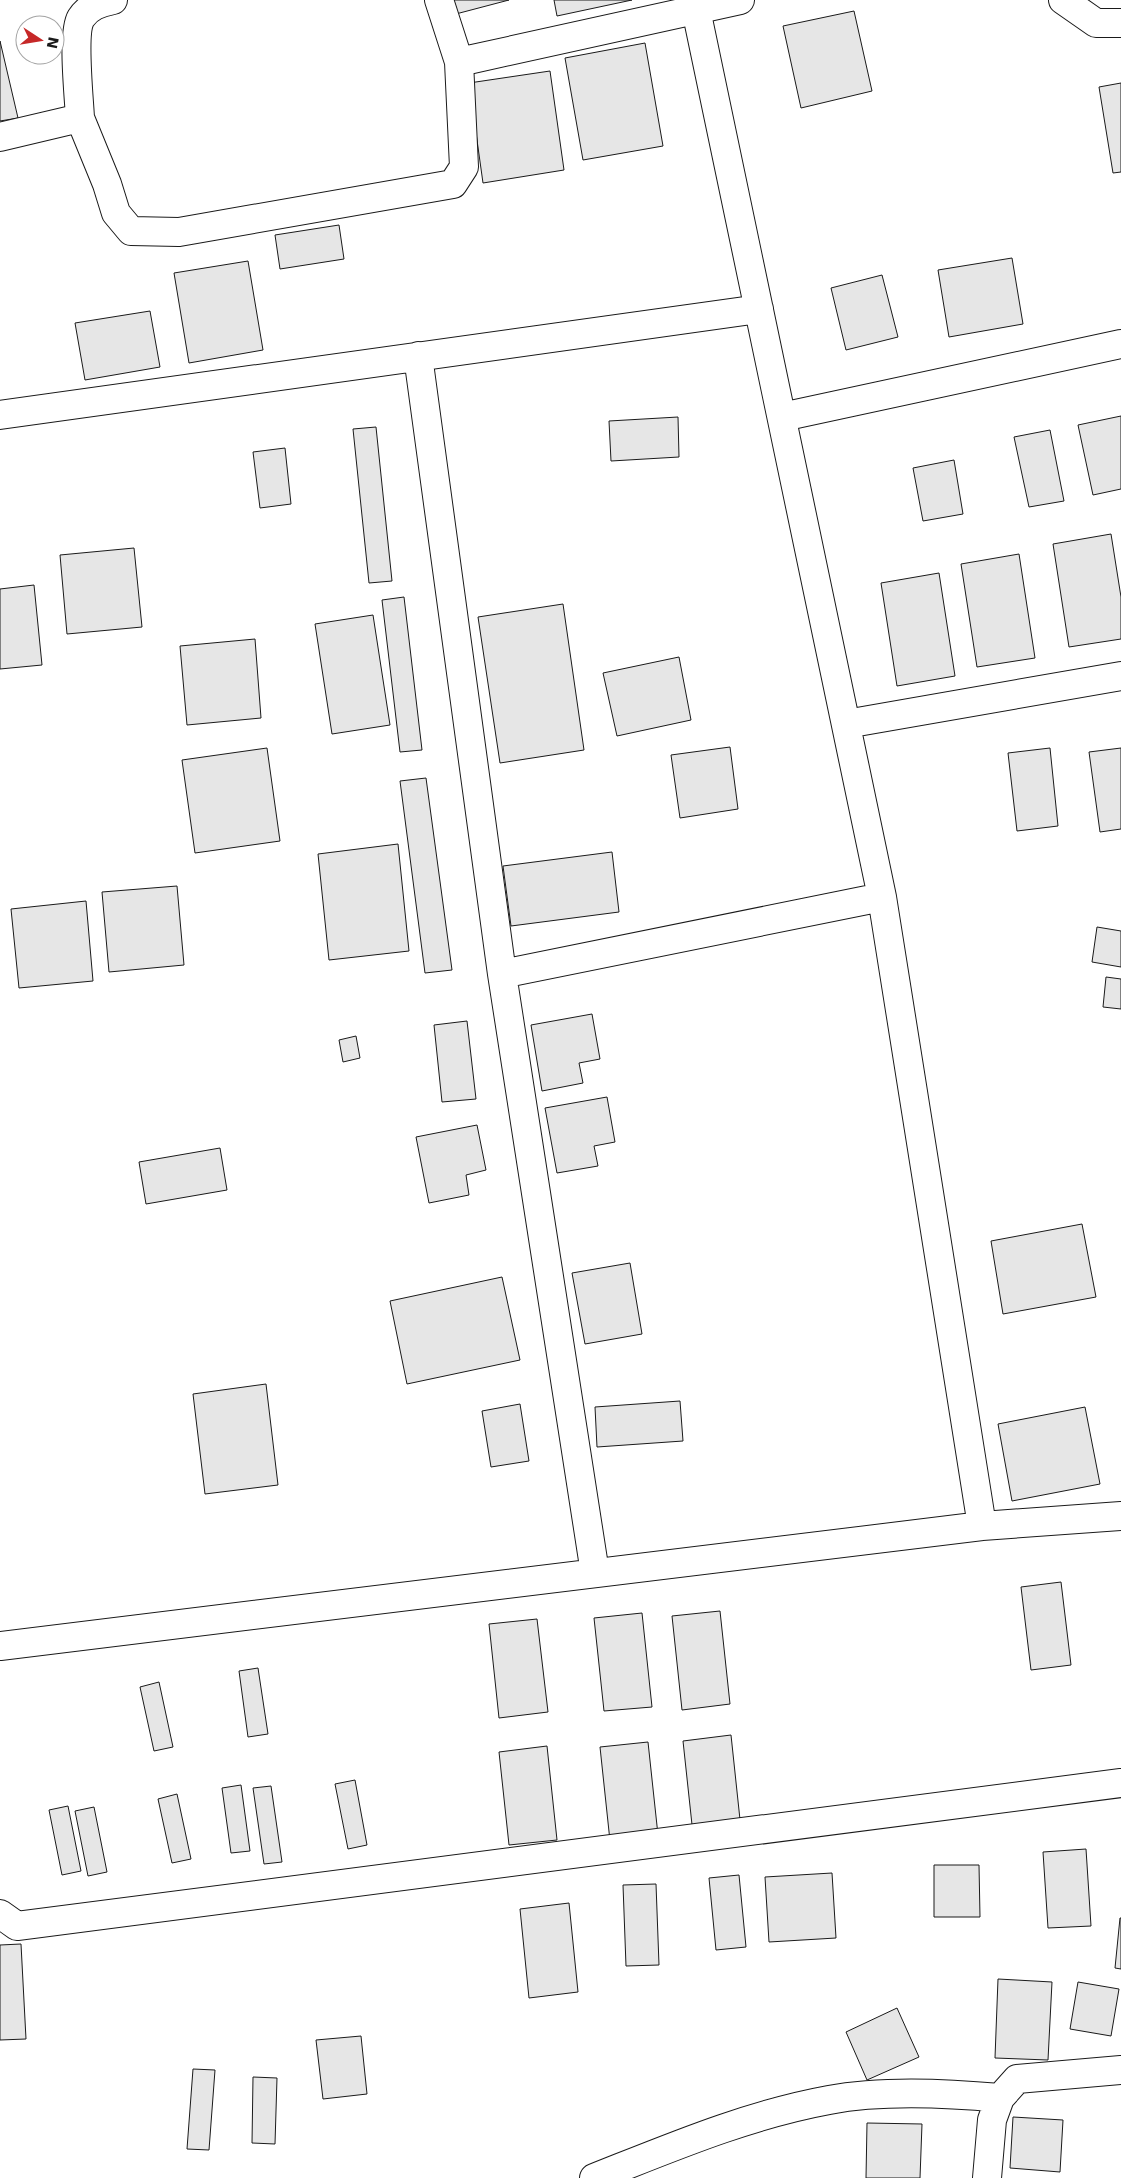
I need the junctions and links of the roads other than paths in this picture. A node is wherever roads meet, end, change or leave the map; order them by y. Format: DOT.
graph roads {
  1 [pos="114,0"];
  2 [pos="439,0"];
  3 [pos="740,0"];
  4 [pos="1063,0"];
  5 [pos="695,5"];
  6 [pos="1121,23"];
  7 [pos="459,62"];
  8 [pos="80,118"];
  9 [pos="0,137"];
  10 [pos="759,309"];
  11 [pos="1121,344"];
  12 [pos="418,356"];
  13 [pos="0,414"];
  14 [pos="782,418"];
  15 [pos="1121,676"];
  16 [pos="846,724"];
  17 [pos="882,897"];
  18 [pos="502,974"];
  19 [pos="1121,1516"];
  20 [pos="982,1526"];
  21 [pos="595,1573"];
  22 [pos="0,1646"];
  23 [pos="1121,1783"];
  24 [pos="0,1914"];
  25 [pos="1121,2070"];
  26 [pos="1000,2098"];
  27 [pos="594,2178"];
  28 [pos="987,2178"];
  1 -- 8 [label="street"];
  2 -- 7 [label="street"];
  3 -- 5 [label="street"];
  4 -- 6 [label="street"];
  5 -- 7 [label="street"];
  5 -- 10 [label="street"];
  7 -- 8 [label="street"];
  8 -- 9 [label="street"];
  10 -- 12 [label="street"];
  10 -- 14 [label="street"];
  11 -- 14 [label="street"];
  12 -- 13 [label="street"];
  12 -- 18 [label="street"];
  14 -- 16 [label="street"];
  15 -- 16 [label="street"];
  16 -- 17 [label="street"];
  17 -- 18 [label="street"];
  17 -- 20 [label="street"];
  18 -- 21 [label="street"];
  19 -- 20 [label="street"];
  20 -- 21 [label="street"];
  21 -- 22 [label="street"];
  23 -- 24 [label="street"];
  25 -- 26 [label="street"];
  26 -- 27 [label="street"];
  26 -- 28 [label="street"];
}
